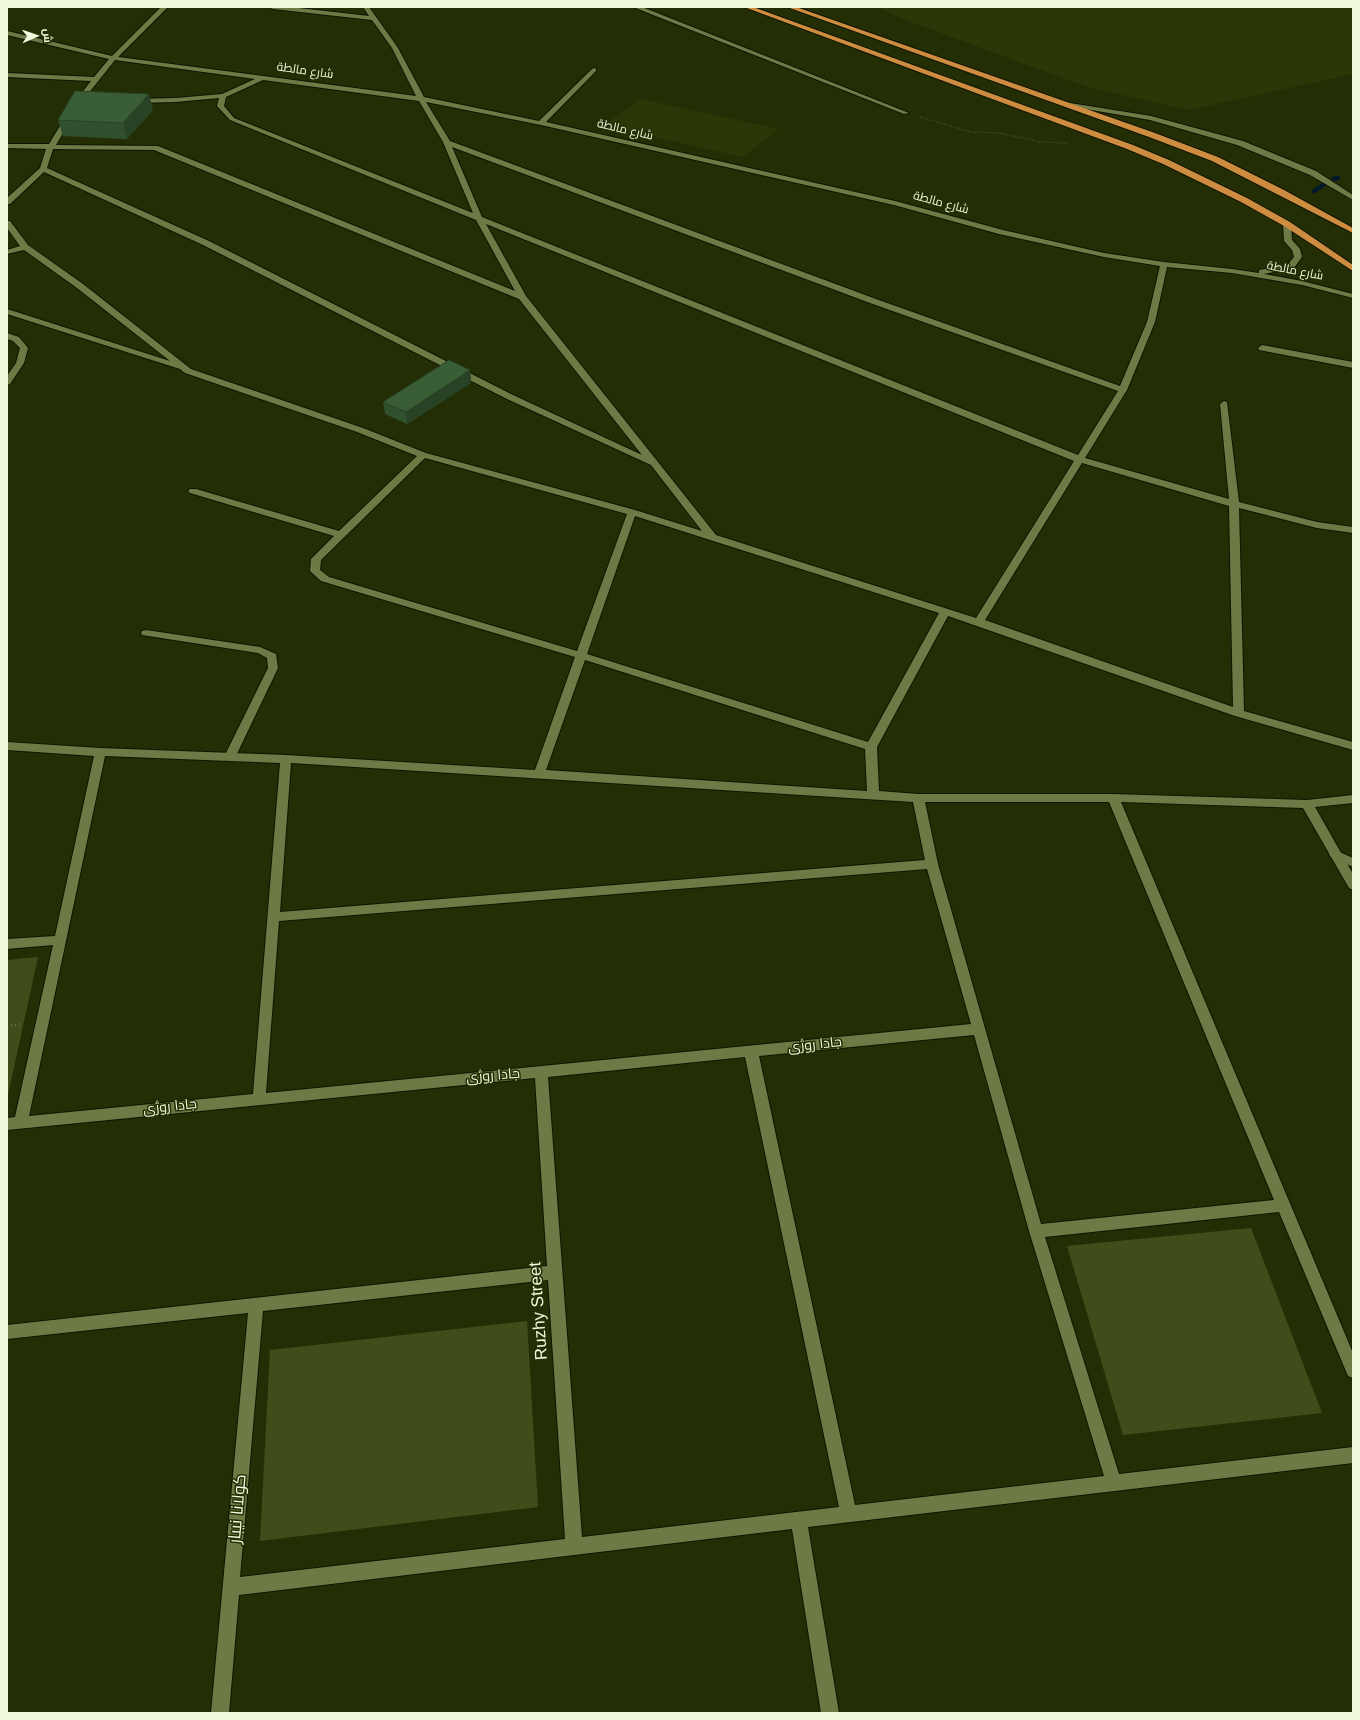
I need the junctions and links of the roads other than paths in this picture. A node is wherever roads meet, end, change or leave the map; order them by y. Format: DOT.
graph roads {
  1 [pos="165,7"];
  2 [pos="273,7"];
  3 [pos="366,7"];
  4 [pos="636,7"];
  5 [pos="747,7"];
  6 [pos="790,7"];
  7 [pos="374,18"];
  8 [pos="7,33"];
  9 [pos="114,58"];
  10 [pos="594,70"];
  11 [pos="7,75"];
  12 [pos="262,78"];
  13 [pos="97,79"];
  14 [pos="223,96"];
  15 [pos="421,99"];
  16 [pos="131,101"];
  17 [pos="1062,104"];
  18 [pos="906,113"];
  19 [pos="541,123"];
  20 [pos="1152,135"];
  21 [pos="447,142"];
  22 [pos="7,146"];
  23 [pos="1130,147"];
  24 [pos="50,148"];
  25 [pos="43,169"];
  26 [pos="1353,198"];
  27 [pos="7,202"];
  28 [pos="479,218"];
  29 [pos="7,224"];
  30 [pos="1287,224"];
  31 [pos="1353,231"];
  32 [pos="25,247"];
  33 [pos="7,252"];
  34 [pos="1164,264"];
  35 [pos="1353,269"];
  36 [pos="1232,271"];
  37 [pos="1353,296"];
  38 [pos="522,297"];
  39 [pos="7,311"];
  40 [pos="7,336"];
  41 [pos="1262,348"];
  42 [pos="1353,365"];
  43 [pos="188,370"];
  44 [pos="7,382"];
  45 [pos="1123,390"];
  46 [pos="1224,404"];
  47 [pos="423,455"];
  48 [pos="1081,460"];
  49 [pos="652,463"];
  50 [pos="193,491"];
  51 [pos="1234,504"];
  52 [pos="632,512"];
  53 [pos="1353,530"];
  54 [pos="340,535"];
  55 [pos="713,538"];
  56 [pos="944,611"];
  57 [pos="980,622"];
  58 [pos="146,633"];
  59 [pos="580,655"];
  60 [pos="1239,713"];
  61 [pos="7,746"];
  62 [pos="1353,746"];
  63 [pos="871,747"];
  64 [pos="100,752"];
  65 [pos="230,757"];
  66 [pos="286,759"];
  67 [pos="539,774"];
  68 [pos="873,796"];
  69 [pos="918,798"];
  70 [pos="1113,798"];
  71 [pos="1353,799"];
  72 [pos="1307,804"];
  73 [pos="1335,854"];
  74 [pos="1353,863"];
  75 [pos="932,864"];
  76 [pos="1353,885"];
  77 [pos="273,917"];
  78 [pos="60,940"];
  79 [pos="7,944"];
  80 [pos="979,1029"];
  81 [pos="751,1052"];
  82 [pos="541,1072"];
  83 [pos="260,1098"];
  84 [pos="21,1123"];
  85 [pos="7,1124"];
  86 [pos="1284,1206"];
  87 [pos="1036,1232"];
  88 [pos="555,1272"];
  89 [pos="256,1305"];
  90 [pos="7,1332"];
  91 [pos="1353,1371"];
  92 [pos="1353,1455"];
  93 [pos="1114,1484"];
  94 [pos="849,1515"];
  95 [pos="799,1520"];
  96 [pos="574,1547"];
  97 [pos="231,1587"];
  98 [pos="220,1713"];
  99 [pos="830,1713"];
  1 -- 9 [label="street"];
  2 -- 7 [label="street"];
  3 -- 7 [label="street"];
  4 -- 18 [label="street"];
  5 -- 23 [label="highway"];
  6 -- 17 [label="highway"];
  7 -- 15 [label="street"];
  8 -- 9 [label="street, شارع مالطة"];
  9 -- 12 [label="street, شارع مالطة"];
  9 -- 13 [label="street"];
  10 -- 19 [label="street"];
  11 -- 13 [label="street"];
  12 -- 14 [label="street"];
  12 -- 15 [label="street, شارع مالطة"];
  13 -- 24 [label="street"];
  14 -- 16 [label="street"];
  14 -- 28 [label="street"];
  15 -- 19 [label="street, شارع مالطة"];
  15 -- 21 [label="street"];
  17 -- 20 [label="highway"];
  17 -- 26 [label="street"];
  19 -- 34 [label="street, شارع مالطة"];
  20 -- 23 [label="highway"];
  20 -- 31 [label="highway"];
  21 -- 28 [label="street"];
  21 -- 45 [label="street"];
  22 -- 24 [label="street"];
  23 -- 30 [label="highway"];
  24 -- 25 [label="street"];
  24 -- 38 [label="street"];
  25 -- 27 [label="street"];
  25 -- 49 [label="street"];
  28 -- 38 [label="street"];
  28 -- 48 [label="street"];
  29 -- 32 [label="street"];
  30 -- 35 [label="highway"];
  30 -- 36 [label="street, شارع مالطة"];
  32 -- 33 [label="street"];
  32 -- 43 [label="street"];
  34 -- 36 [label="street, شارع مالطة"];
  34 -- 45 [label="street"];
  36 -- 37 [label="street, شارع مالطة"];
  38 -- 49 [label="street"];
  39 -- 43 [label="street"];
  40 -- 44 [label="street"];
  41 -- 42 [label="street"];
  43 -- 47 [label="street"];
  45 -- 48 [label="street"];
  46 -- 51 [label="street"];
  47 -- 52 [label="street"];
  47 -- 54 [label="street"];
  48 -- 51 [label="street"];
  48 -- 57 [label="street"];
  49 -- 55 [label="street"];
  50 -- 54 [label="street"];
  51 -- 53 [label="street"];
  51 -- 60 [label="street"];
  52 -- 55 [label="street"];
  52 -- 59 [label="street"];
  54 -- 59 [label="street"];
  55 -- 56 [label="street"];
  56 -- 57 [label="street"];
  56 -- 63 [label="street"];
  57 -- 60 [label="street"];
  58 -- 65 [label="street"];
  59 -- 63 [label="street"];
  59 -- 67 [label="street"];
  60 -- 62 [label="street"];
  61 -- 64 [label="street"];
  63 -- 68 [label="street"];
  64 -- 65 [label="street"];
  64 -- 78 [label="street"];
  65 -- 66 [label="street"];
  66 -- 67 [label="street"];
  66 -- 77 [label="street"];
  67 -- 68 [label="street"];
  68 -- 69 [label="street"];
  69 -- 70 [label="street"];
  69 -- 75 [label="street"];
  70 -- 72 [label="street"];
  70 -- 86 [label="street"];
  71 -- 72 [label="street"];
  72 -- 73 [label="street"];
  73 -- 74 [label="street"];
  73 -- 76 [label="street"];
  75 -- 77 [label="street"];
  75 -- 80 [label="street"];
  77 -- 83 [label="street"];
  78 -- 79 [label="street"];
  78 -- 84 [label="street"];
  80 -- 81 [label="street, جادا روژی"];
  80 -- 87 [label="street"];
  81 -- 82 [label="street, جادا روژی"];
  81 -- 94 [label="street"];
  82 -- 83 [label="street, جادا روژی"];
  82 -- 88 [label="street, Ruzhy Street"];
  83 -- 84 [label="street, جادا روژی"];
  84 -- 85 [label="street, جادا روژی"];
  86 -- 87 [label="street"];
  86 -- 91 [label="street"];
  87 -- 93 [label="street"];
  88 -- 89 [label="street"];
  88 -- 96 [label="street, Ruzhy Street"];
  89 -- 90 [label="street"];
  89 -- 97 [label="street, کولانا نیبار"];
  92 -- 93 [label="street"];
  93 -- 94 [label="street"];
  94 -- 95 [label="street"];
  95 -- 96 [label="street"];
  95 -- 99 [label="street"];
  96 -- 97 [label="street"];
  97 -- 98 [label="street, کولانا نیبار"];
}
